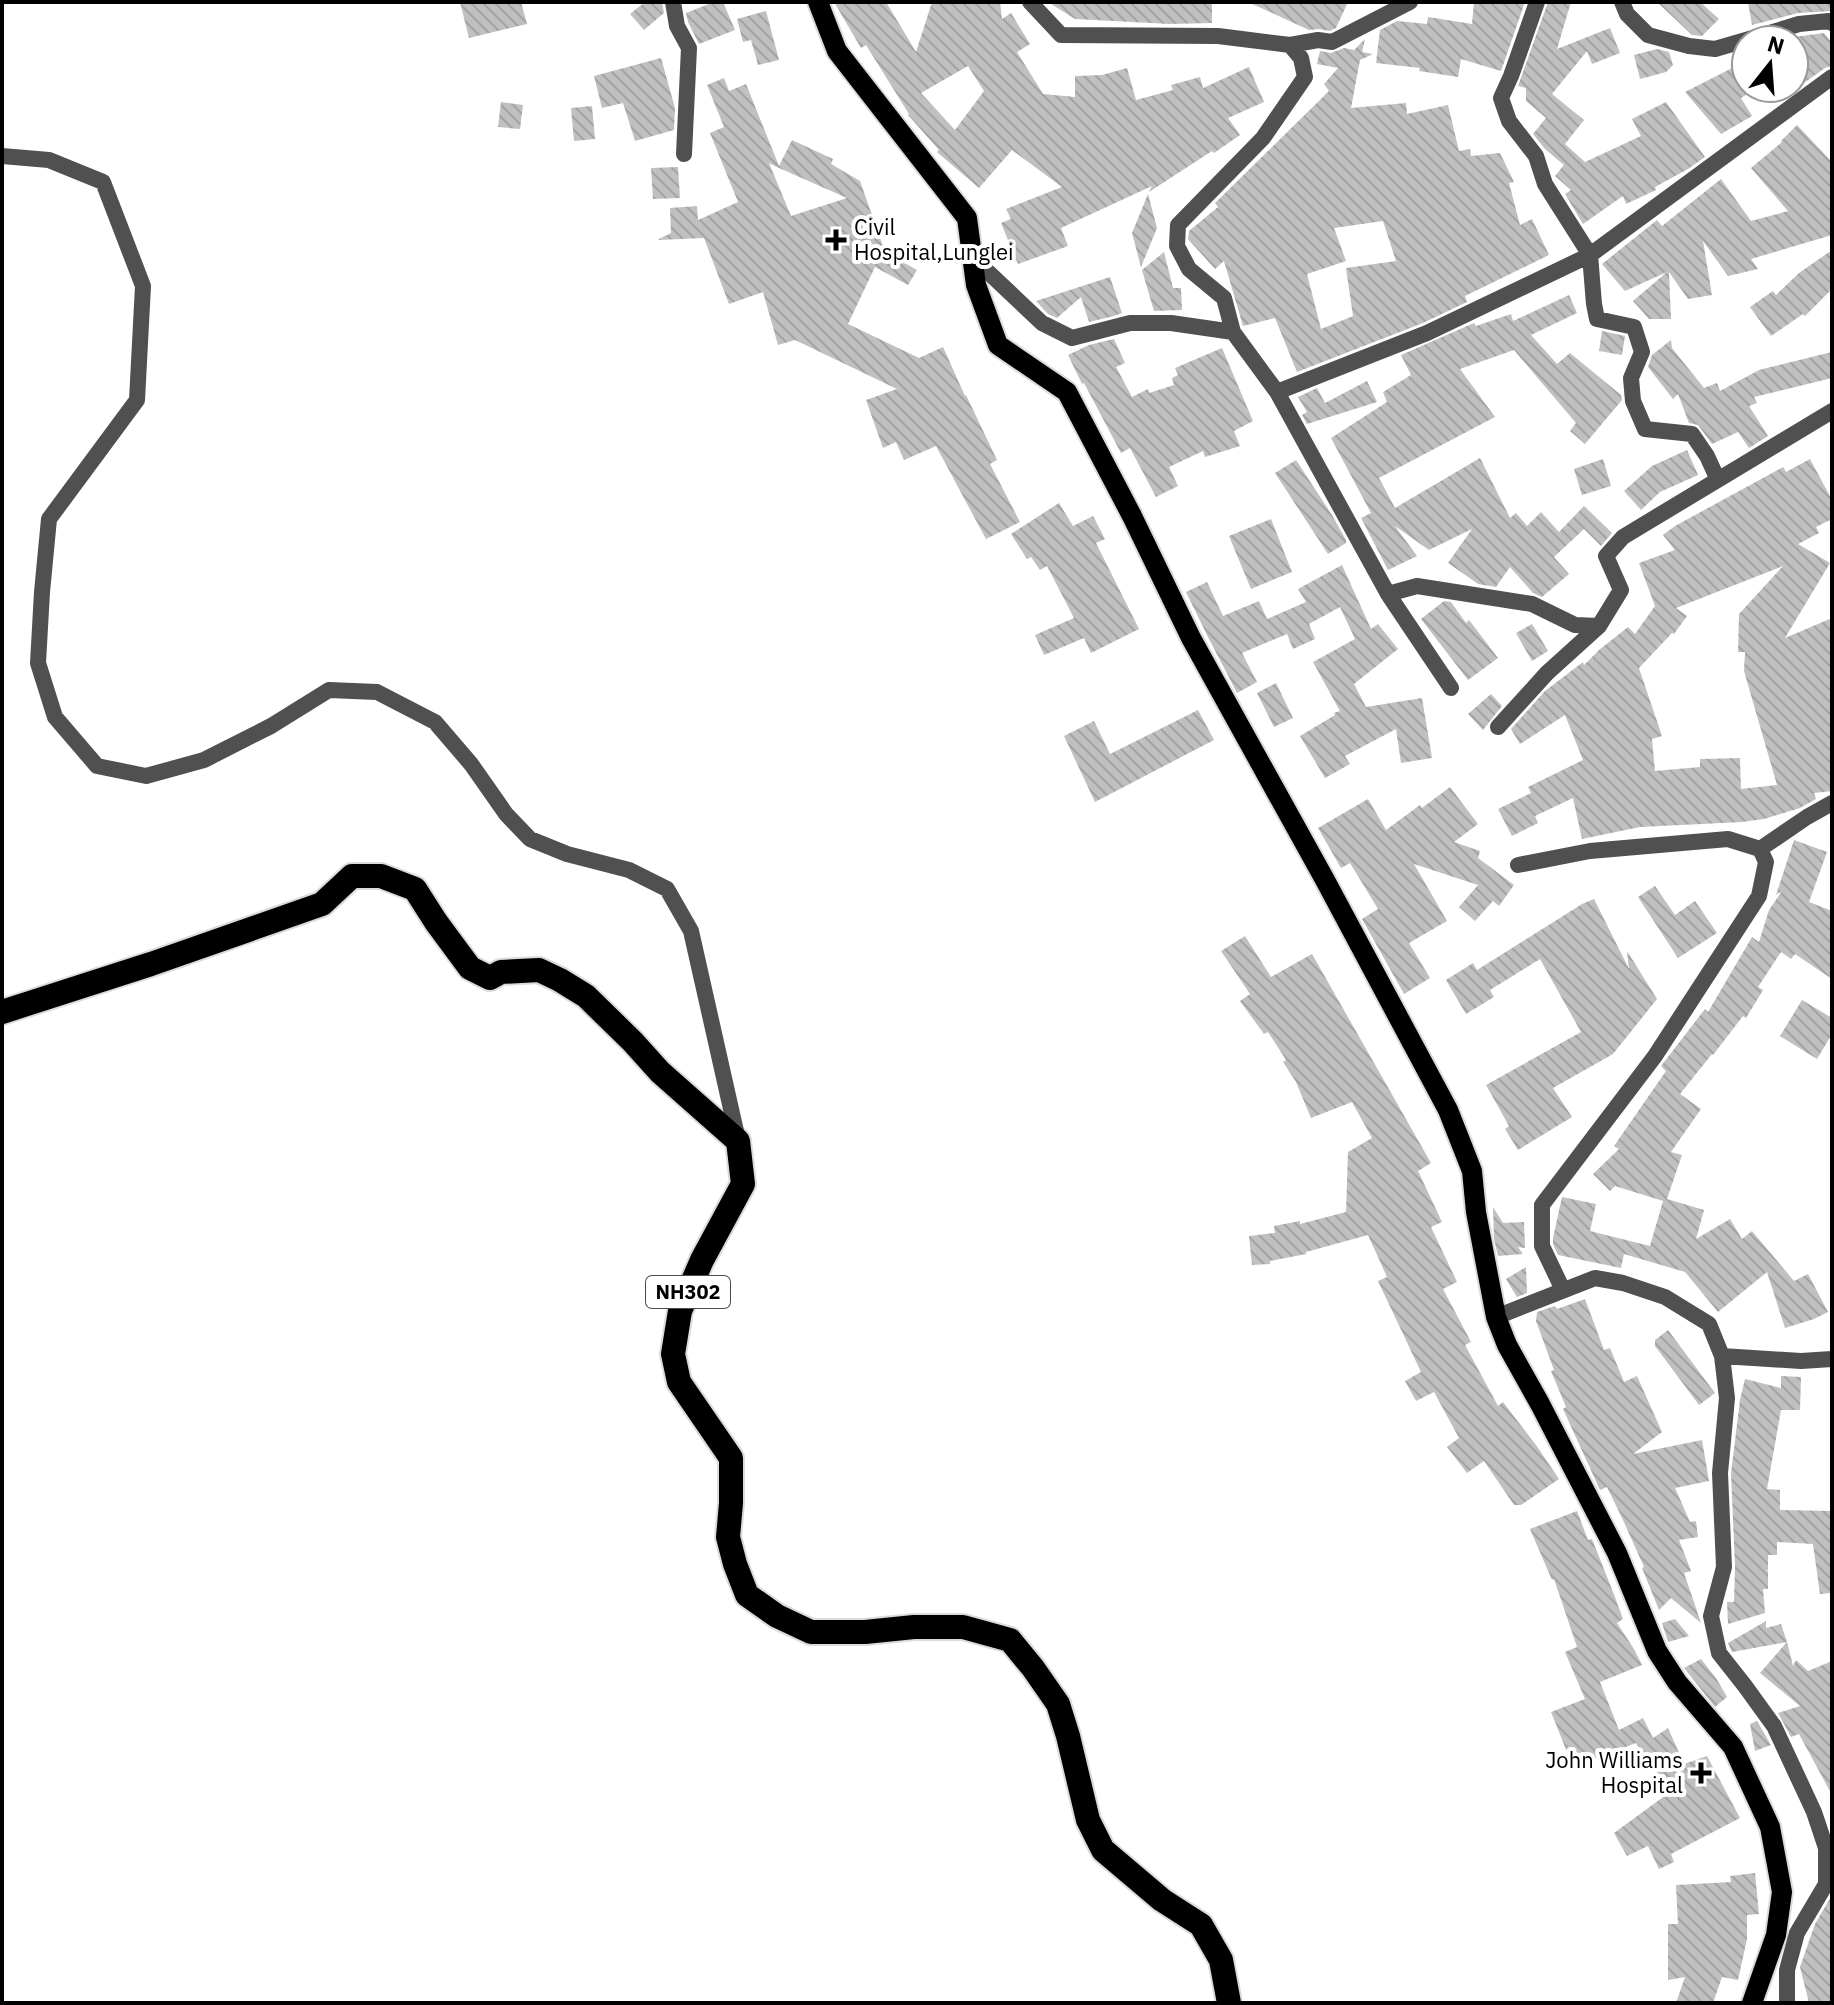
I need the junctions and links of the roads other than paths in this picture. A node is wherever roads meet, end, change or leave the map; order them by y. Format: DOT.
graph roads {
  1 [pos="673,2"];
  2 [pos="818,2"];
  3 [pos="1030,2"];
  4 [pos="1410,2"];
  5 [pos="1537,2"];
  6 [pos="1622,2"];
  7 [pos="1832,23"];
  8 [pos="1799,24"];
  9 [pos="1290,45"];
  10 [pos="1730,45"];
  11 [pos="1832,77"];
  12 [pos="684,154"];
  13 [pos="2,156"];
  14 [pos="1590,255"];
  15 [pos="971,256"];
  16 [pos="1233,332"];
  17 [pos="1277,392"];
  18 [pos="1832,411"];
  19 [pos="1718,480"];
  20 [pos="1388,594"];
  21 [pos="1599,626"];
  22 [pos="1451,688"];
  23 [pos="1498,727"];
  24 [pos="1832,803"];
  25 [pos="1760,849"];
  26 [pos="1518,865"];
  27 [pos="2,1012"];
  28 [pos="738,1141"];
  29 [pos="1563,1290"];
  30 [pos="1496,1317"];
  31 [pos="1722,1356"];
  32 [pos="1832,1359"];
  33 [pos="1229,2003"];
  34 [pos="1752,2003"];
  35 [pos="1787,2003"];
  1 -- 12 [label="street"];
  2 -- 15 [label="main road"];
  3 -- 9 [label="street"];
  4 -- 9 [label="street"];
  5 -- 14 [label="street"];
  6 -- 10 [label="street"];
  7 -- 8 [label="street"];
  9 -- 16 [label="street"];
  11 -- 14 [label="street"];
  13 -- 28 [label="street"];
  14 -- 17 [label="street"];
  14 -- 19 [label="street"];
  15 -- 16 [label="street"];
  15 -- 30 [label="main road"];
  16 -- 17 [label="street"];
  17 -- 20 [label="street"];
  18 -- 19 [label="street"];
  19 -- 21 [label="street"];
  20 -- 21 [label="street"];
  20 -- 22 [label="street"];
  21 -- 23 [label="street"];
  24 -- 25 [label="street"];
  25 -- 26 [label="street"];
  25 -- 29 [label="street"];
  27 -- 28 [label="highway"];
  28 -- 33 [label="highway, NH302"];
  29 -- 30 [label="street"];
  29 -- 31 [label="street"];
  30 -- 34 [label="main road"];
  31 -- 32 [label="street"];
  31 -- 35 [label="street"];
}
